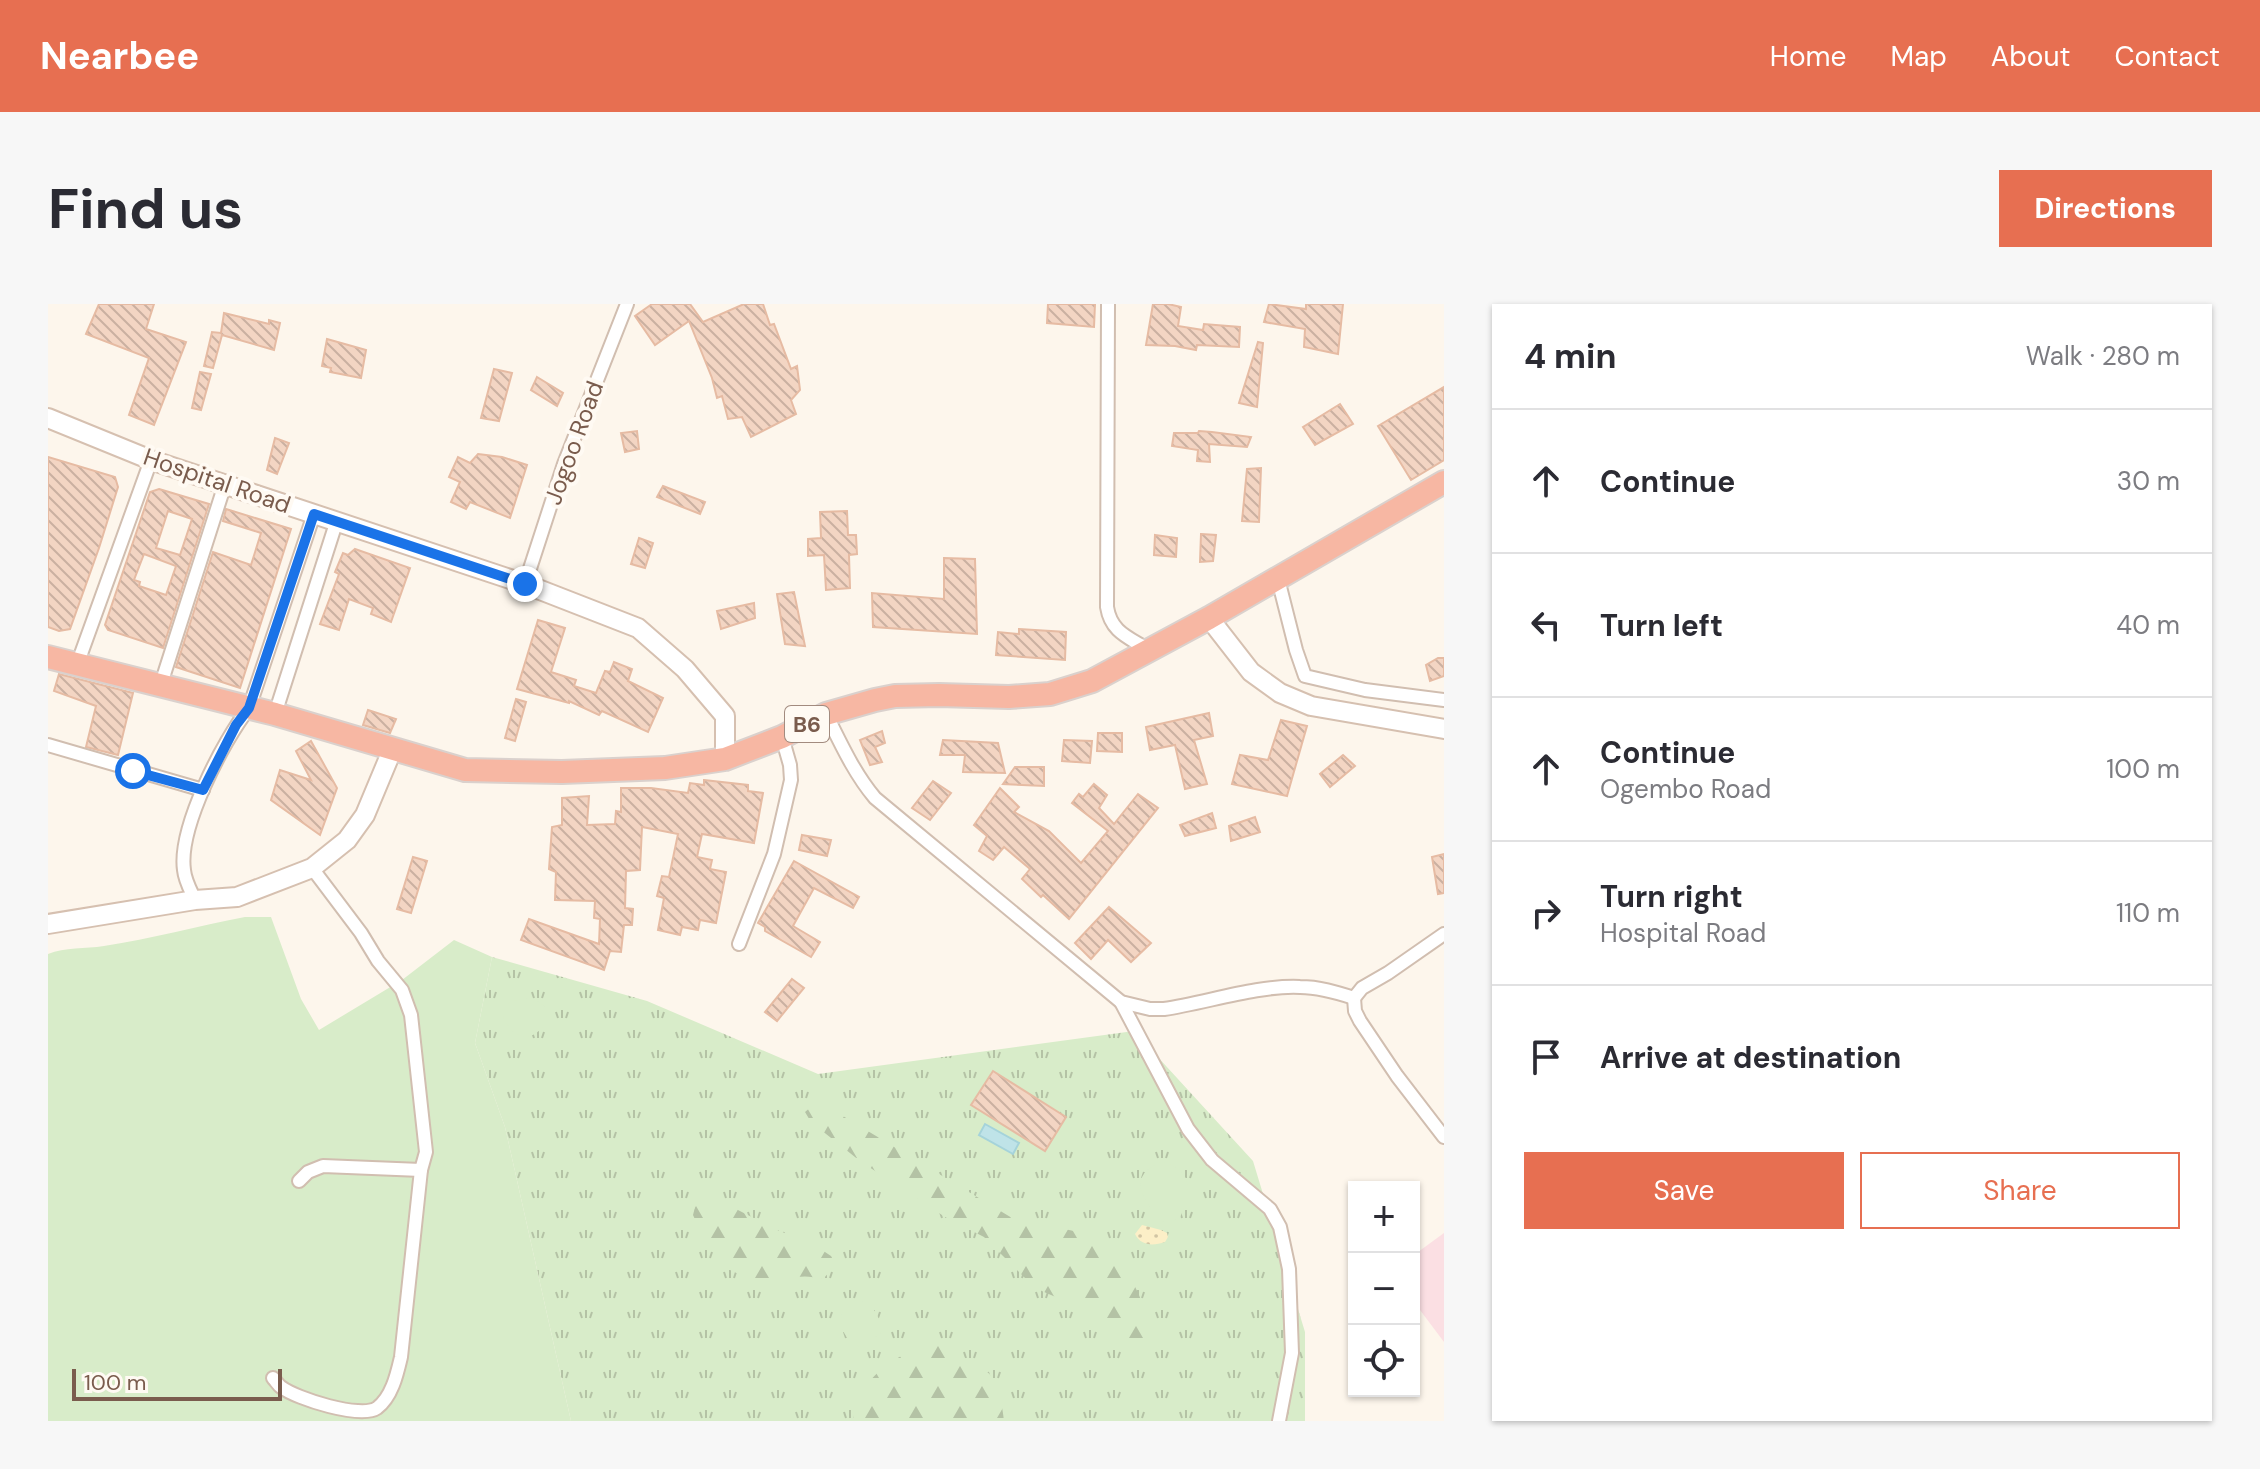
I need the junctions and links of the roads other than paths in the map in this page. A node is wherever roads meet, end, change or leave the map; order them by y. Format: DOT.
graph roads {
  1 [pos="627,304"];
  2 [pos="1108,304"];
  3 [pos="48,418"];
  4 [pos="151,460"];
  5 [pos="1444,482"];
  6 [pos="225,484"];
  7 [pos="314,514"];
  8 [pos="337,520"];
  9 [pos="1278,579"];
  10 [pos="525,584"];
  11 [pos="1209,618"];
  12 [pos="1147,649"];
  13 [pos="48,657"];
  14 [pos="77,665"];
  15 [pos="160,687"];
  16 [pos="1444,700"];
  17 [pos="275,714"];
  18 [pos="826,714"];
  19 [pos="242,716"];
  20 [pos="1444,729"];
  21 [pos="782,737"];
  22 [pos="48,745"];
  23 [pos="393,748"];
  24 [pos="725,759"];
  25 [pos="203,790"];
  26 [pos="312,868"];
  27 [pos="195,900"];
  28 [pos="48,924"];
  29 [pos="1444,934"];
  30 [pos="739,944"];
  31 [pos="1354,998"];
  32 [pos="1121,1002"];
  33 [pos="1444,1137"];
  34 [pos="421,1170"];
  35 [pos="299,1181"];
  36 [pos="273,1378"];
  37 [pos="1279,1421"];
  1 -- 10 [label="street, Jogoo Road"];
  2 -- 12 [label="street"];
  3 -- 4 [label="street, Hospital Road"];
  4 -- 6 [label="street, Hospital Road"];
  4 -- 14 [label="street"];
  5 -- 9 [label="highway, B6"];
  6 -- 7 [label="street, Hospital Road"];
  6 -- 15 [label="street"];
  7 -- 8 [label="street, Hospital Road"];
  7 -- 19 [label="street"];
  8 -- 10 [label="street, Hospital Road"];
  8 -- 17 [label="street"];
  9 -- 11 [label="highway, B6"];
  9 -- 16 [label="street"];
  10 -- 24 [label="street, Hospital Road"];
  11 -- 12 [label="highway, B6"];
  11 -- 20 [label="street"];
  12 -- 18 [label="highway, B6"];
  13 -- 14 [label="highway, B6"];
  14 -- 15 [label="highway, B6"];
  15 -- 19 [label="highway, B6"];
  17 -- 19 [label="highway, B6"];
  17 -- 23 [label="highway, B6"];
  18 -- 21 [label="highway, B6"];
  18 -- 32 [label="street"];
  19 -- 25 [label="street"];
  21 -- 24 [label="highway, B6"];
  21 -- 30 [label="street"];
  22 -- 25 [label="street"];
  23 -- 24 [label="highway, B6"];
  23 -- 26 [label="street"];
  25 -- 27 [label="street"];
  26 -- 27 [label="street"];
  26 -- 34 [label="street"];
  27 -- 28 [label="street"];
  29 -- 31 [label="street"];
  31 -- 32 [label="street"];
  31 -- 33 [label="street"];
  32 -- 37 [label="street"];
  34 -- 35 [label="street"];
  34 -- 36 [label="street"];
}
